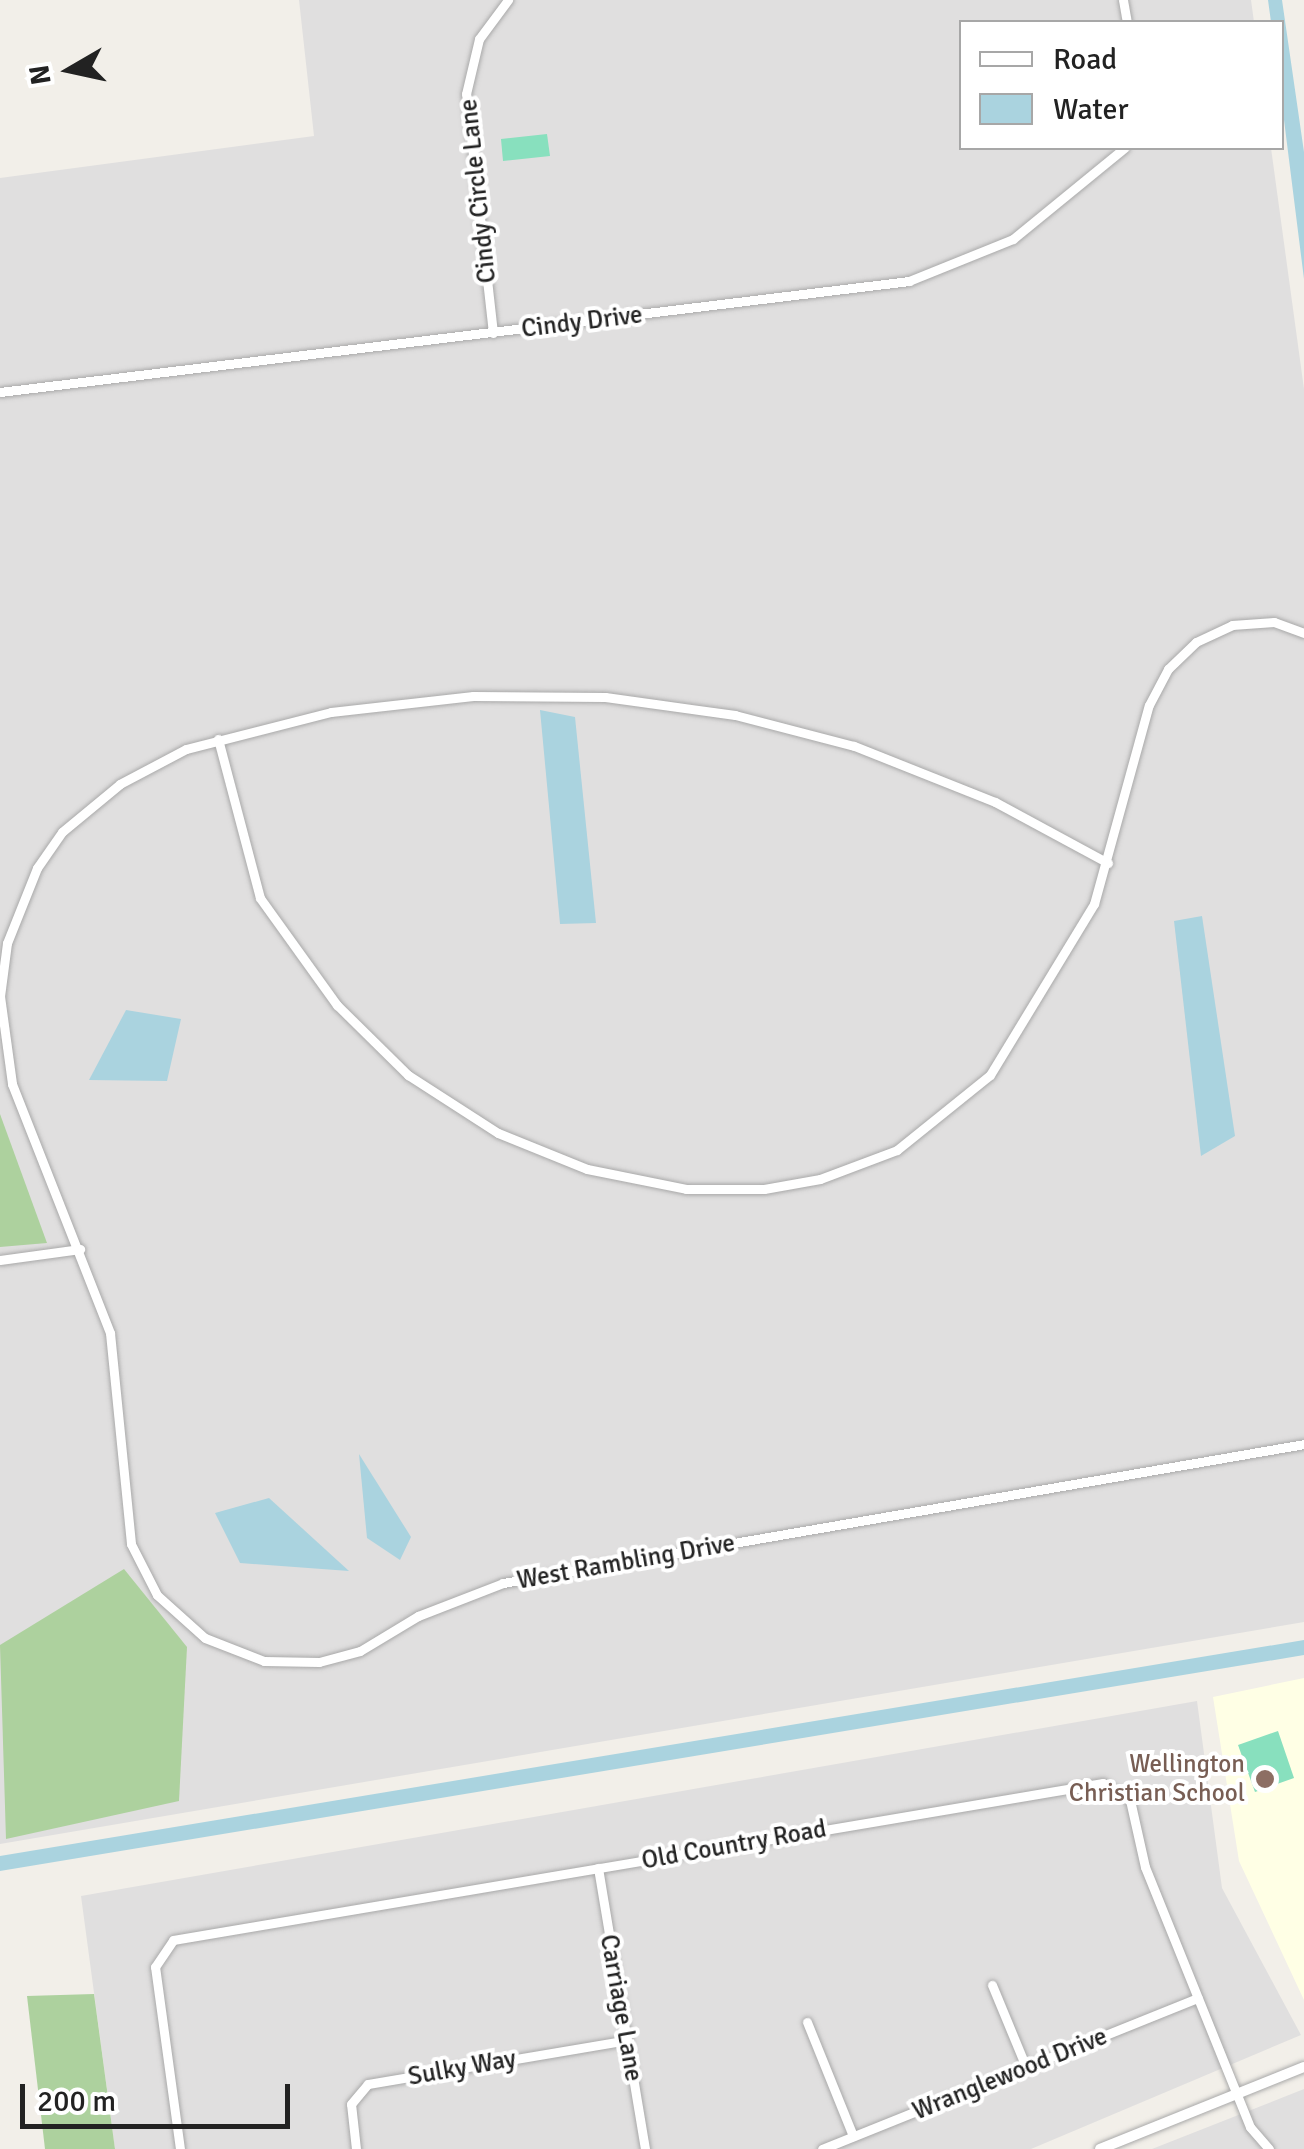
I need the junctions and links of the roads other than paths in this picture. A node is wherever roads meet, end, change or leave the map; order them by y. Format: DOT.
graph roads {
  1 [pos="508,0"];
  2 [pos="1122,150"];
  3 [pos="494,333"];
  4 [pos="0,392"];
  5 [pos="1304,633"];
  6 [pos="218,739"];
  7 [pos="1108,862"];
  8 [pos="80,1249"];
  9 [pos="0,1260"];
  10 [pos="1304,1444"];
  11 [pos="598,1868"];
  12 [pos="992,1985"];
  13 [pos="1198,1998"];
  14 [pos="807,2022"];
  15 [pos="626,2040"];
  16 [pos="1026,2067"];
  17 [pos="1304,2067"];
  18 [pos="1236,2094"];
  19 [pos="854,2136"];
  20 [pos="180,2149"];
  21 [pos="356,2149"];
  22 [pos="645,2149"];
  23 [pos="822,2149"];
  24 [pos="1100,2149"];
  25 [pos="1269,2149"];
  1 -- 3 [label="street, Cindy Circle Lane"];
  2 -- 3 [label="street, Cindy Drive"];
  3 -- 4 [label="street, Cindy Drive"];
  5 -- 7 [label="street"];
  6 -- 7 [label="street, West Rambling Drive"];
  6 -- 7 [label="street"];
  6 -- 8 [label="street, West Rambling Drive"];
  8 -- 9 [label="street"];
  8 -- 10 [label="street, West Rambling Drive"];
  11 -- 13 [label="street, Old Country Road"];
  11 -- 15 [label="street, Carriage Lane"];
  11 -- 20 [label="street, Old Country Road"];
  12 -- 16 [label="street"];
  13 -- 16 [label="street, Wranglewood Drive"];
  13 -- 18 [label="street, Old Country Road"];
  14 -- 19 [label="street"];
  15 -- 21 [label="street, Sulky Way"];
  15 -- 22 [label="street, Carriage Lane"];
  16 -- 19 [label="street, Wranglewood Drive"];
  17 -- 18 [label="street"];
  18 -- 24 [label="street"];
  18 -- 25 [label="street, Old Country Road"];
  19 -- 23 [label="street, Wranglewood Drive"];
}
